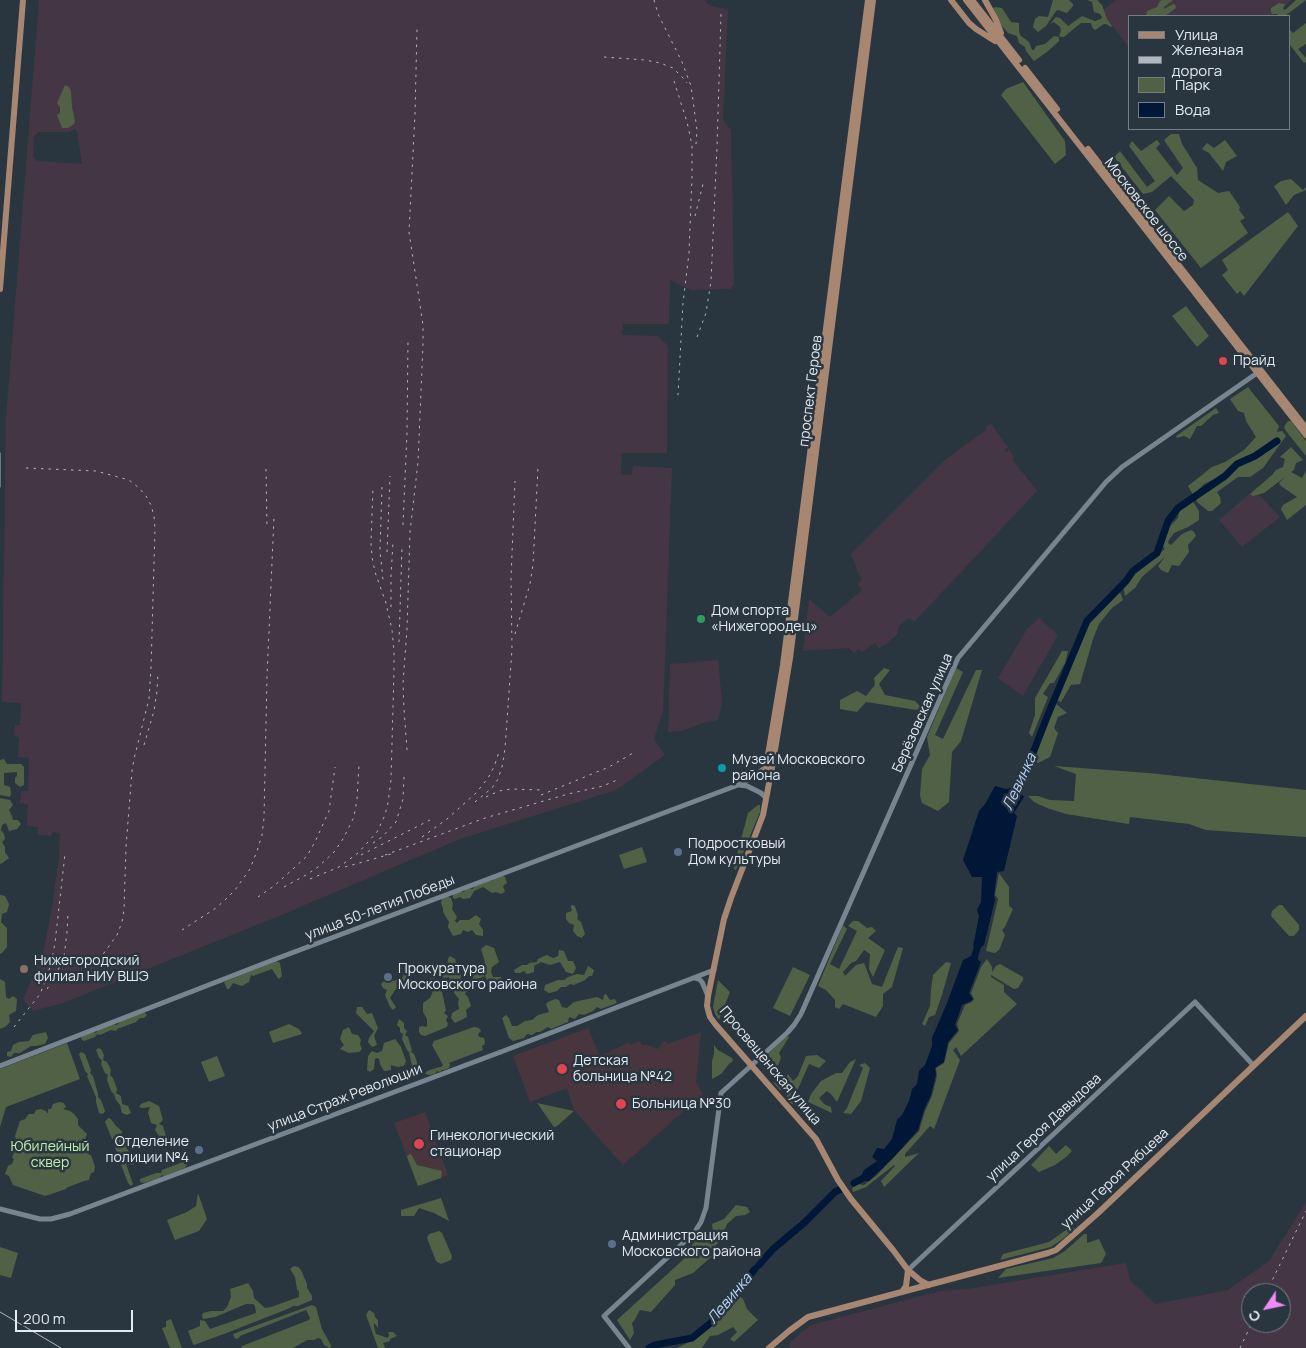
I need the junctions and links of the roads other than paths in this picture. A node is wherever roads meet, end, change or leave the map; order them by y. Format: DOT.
graph roads {
  1 [pos="23,0"];
  2 [pos="868,0"];
  3 [pos="873,0"];
  4 [pos="951,0"];
  5 [pos="966,0"];
  6 [pos="972,0"];
  7 [pos="985,0"];
  8 [pos="1006,47"];
  9 [pos="0,289"];
  10 [pos="1259,371"];
  11 [pos="1306,428"];
  12 [pos="1306,435"];
  13 [pos="766,767"];
  14 [pos="738,785"];
  15 [pos="768,785"];
  16 [pos="766,798"];
  17 [pos="714,970"];
  18 [pos="695,978"];
  19 [pos="708,996"];
  20 [pos="1306,1016"];
  21 [pos="752,1065"];
  22 [pos="0,1066"];
  23 [pos="1254,1066"];
  24 [pos="0,1209"];
  25 [pos="908,1270"];
  26 [pos="929,1284"];
  27 [pos="902,1292"];
  28 [pos="629,1348"];
  29 [pos="770,1348"];
  1 -- 9 [label="main road"];
  2 -- 13 [label="main road, проспект Героев"];
  3 -- 15 [label="main road, проспект Героев"];
  4 -- 8 [label="main road"];
  5 -- 8 [label="main road, Московское шоссе"];
  6 -- 8 [label="main road, Московское шоссе"];
  7 -- 8 [label="main road"];
  8 -- 10 [label="main road, Московское шоссе"];
  10 -- 11 [label="main road, Московское шоссе"];
  10 -- 12 [label="main road, Московское шоссе"];
  10 -- 21 [label="street, Берёзовская улица"];
  13 -- 14 [label="street, улица 50-летия Победы"];
  13 -- 15 [label="main road, проспект Героев"];
  14 -- 16 [label="street"];
  14 -- 22 [label="street, улица 50-летия Победы"];
  15 -- 16 [label="main road, проспект Героев"];
  16 -- 17 [label="main road, Просвещенская улица"];
  17 -- 18 [label="street, улица Страж Революции"];
  17 -- 19 [label="main road, Просвещенская улица"];
  18 -- 19 [label="street"];
  18 -- 24 [label="street, улица Страж Революции"];
  19 -- 21 [label="main road, Просвещенская улица"];
  20 -- 23 [label="main road, улица Героя Рябцева"];
  21 -- 25 [label="main road, Просвещенская улица"];
  21 -- 28 [label="street, Берёзовская улица"];
  23 -- 25 [label="street, улица Героя Давыдова"];
  23 -- 26 [label="main road, улица Героя Рябцева"];
  25 -- 26 [label="main road, Просвещенская улица"];
  25 -- 27 [label="main road"];
  26 -- 27 [label="main road, улица Героя Рябцева"];
  27 -- 29 [label="main road, улица Героя Рябцева"];
}
